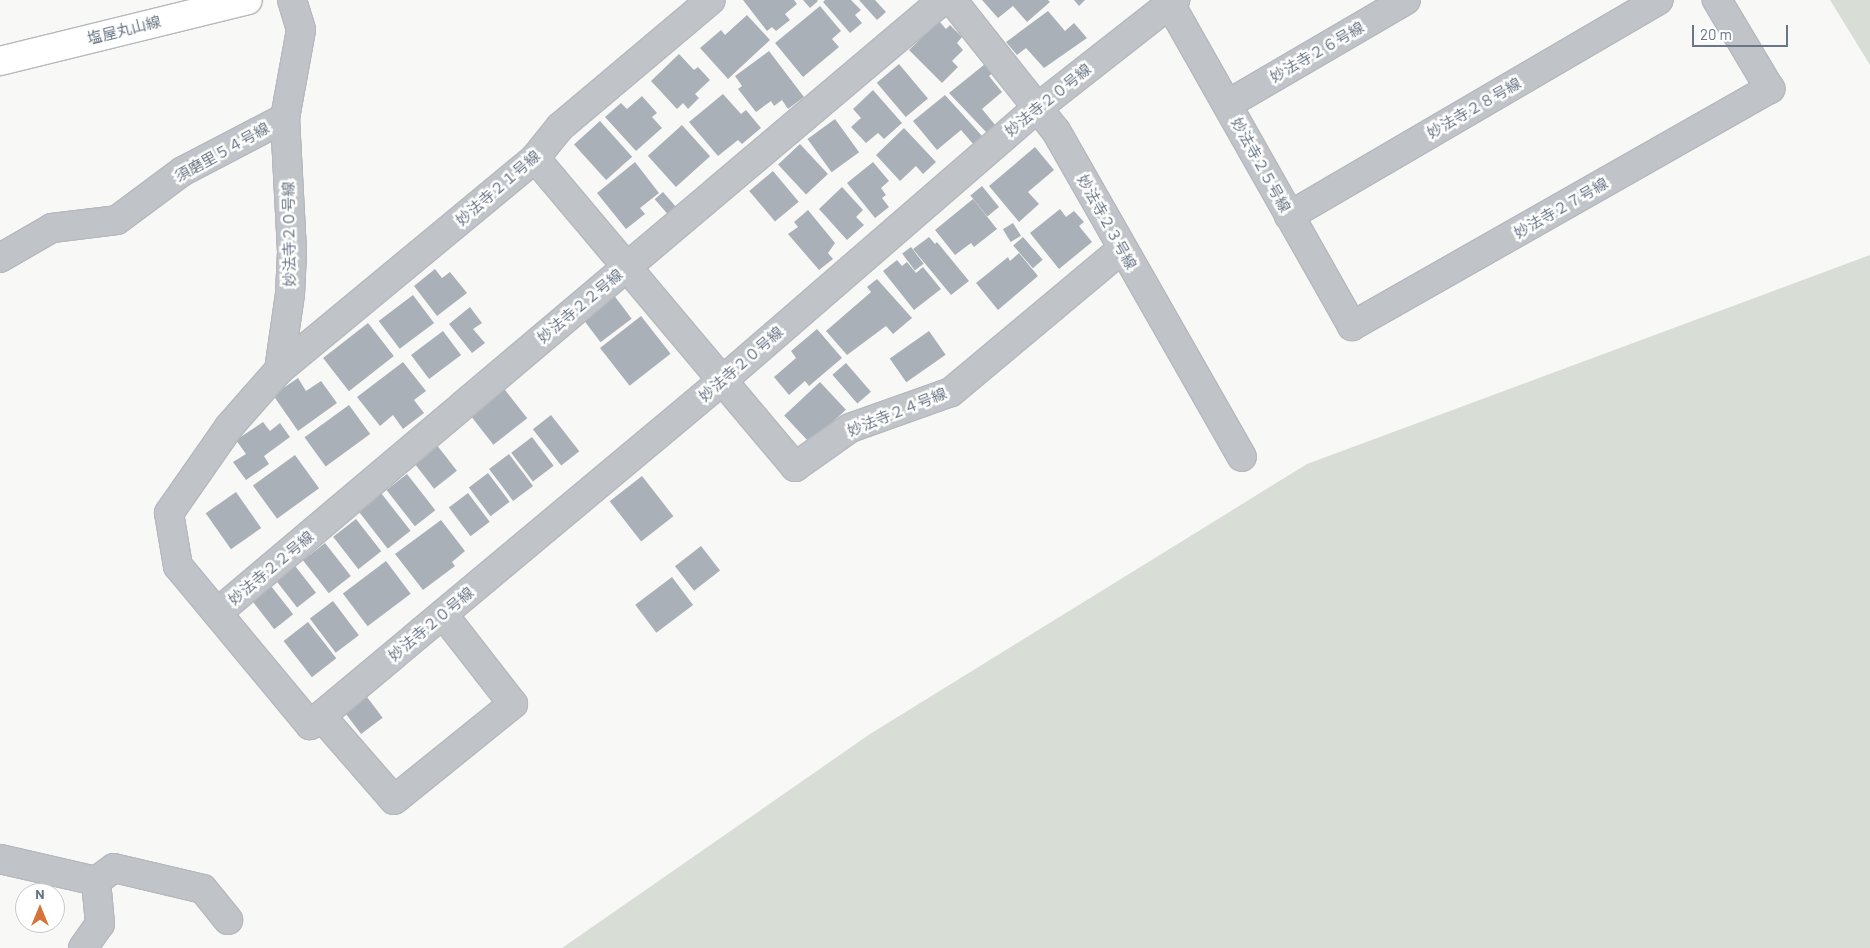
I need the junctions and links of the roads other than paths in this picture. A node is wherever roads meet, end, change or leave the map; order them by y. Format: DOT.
graph roads {
  1 [pos="248,0"];
  2 [pos="292,0"];
  3 [pos="711,0"];
  4 [pos="943,0"];
  5 [pos="952,0"];
  6 [pos="1406,0"];
  7 [pos="1660,0"];
  8 [pos="1717,0"];
  9 [pos="1173,2"];
  10 [pos="0,61"];
  11 [pos="1228,104"];
  12 [pos="1036,108"];
  13 [pos="285,118"];
  14 [pos="536,158"];
  15 [pos="1289,216"];
  16 [pos="1122,248"];
  17 [pos="0,258"];
  18 [pos="627,267"];
  19 [pos="1352,326"];
  20 [pos="279,370"];
  21 [pos="723,380"];
  22 [pos="1242,456"];
  23 [pos="217,613"];
  24 [pos="443,614"];
  25 [pos="321,716"];
  26 [pos="0,860"];
  27 [pos="96,881"];
  28 [pos="228,920"];
  29 [pos="83,948"];
  1 -- 10 [label="street, 塩屋丸山線"];
  2 -- 13 [label="street, 妙法寺２０号線"];
  3 -- 14 [label="street, 妙法寺２１号線"];
  4 -- 18 [label="street, 妙法寺２２号線"];
  5 -- 12 [label="street, 妙法寺２３号線"];
  6 -- 11 [label="street, 妙法寺２６号線"];
  7 -- 15 [label="street, 妙法寺２８号線"];
  8 -- 19 [label="street, 妙法寺２７号線"];
  9 -- 11 [label="street, 妙法寺２５号線"];
  9 -- 12 [label="street, 妙法寺２０号線"];
  11 -- 15 [label="street, 妙法寺２５号線"];
  12 -- 16 [label="street, 妙法寺２３号線"];
  12 -- 21 [label="street, 妙法寺２０号線"];
  13 -- 17 [label="street, 須磨里５４号線"];
  13 -- 20 [label="street, 妙法寺２０号線"];
  14 -- 18 [label="street, 妙法寺２４号線"];
  14 -- 20 [label="street, 妙法寺２１号線"];
  15 -- 19 [label="street, 妙法寺２５号線"];
  16 -- 21 [label="street, 妙法寺２４号線"];
  16 -- 22 [label="street, 妙法寺２３号線"];
  18 -- 21 [label="street, 妙法寺２４号線"];
  18 -- 23 [label="street, 妙法寺２２号線"];
  20 -- 23 [label="street"];
  21 -- 24 [label="street, 妙法寺２０号線"];
  23 -- 25 [label="street"];
  24 -- 25 [label="street, 妙法寺２０号線"];
  24 -- 25 [label="street"];
  26 -- 27 [label="street"];
  27 -- 28 [label="street"];
  27 -- 29 [label="street"];
}
